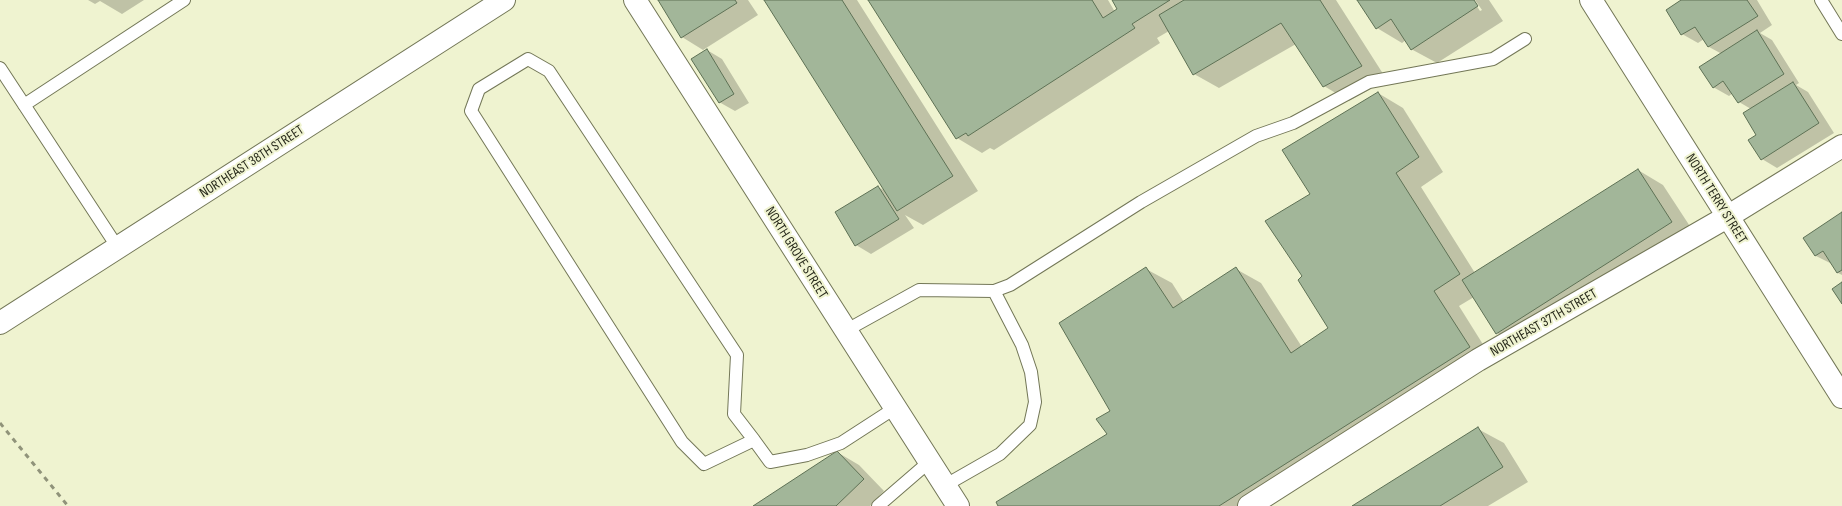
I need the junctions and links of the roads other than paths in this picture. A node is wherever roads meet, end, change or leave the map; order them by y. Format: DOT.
graph roads {
  1 [pos="184,0"];
  2 [pos="504,0"];
  3 [pos="635,0"];
  4 [pos="1591,0"];
  5 [pos="1820,0"];
  6 [pos="1842,34"];
  7 [pos="1525,38"];
  8 [pos="0,68"];
  9 [pos="24,105"];
  10 [pos="1842,146"];
  11 [pos="1727,217"];
  12 [pos="118,248"];
  13 [pos="994,291"];
  14 [pos="0,323"];
  15 [pos="845,331"];
  16 [pos="1842,397"];
  17 [pos="895,408"];
  18 [pos="754,440"];
  19 [pos="929,462"];
  20 [pos="944,486"];
  21 [pos="878,506"];
  22 [pos="958,506"];
  23 [pos="1249,506"];
  1 -- 9 [label="lane"];
  2 -- 12 [label="street, NORTHEAST 38TH STREET"];
  3 -- 15 [label="street, NORTH GROVE STREET"];
  4 -- 11 [label="street, NORTH TERRY STREET"];
  5 -- 6 [label="lane"];
  7 -- 13 [label="lane"];
  8 -- 9 [label="lane"];
  9 -- 12 [label="lane"];
  10 -- 11 [label="street, NORTHEAST 37TH STREET"];
  11 -- 16 [label="street, NORTH TERRY STREET"];
  11 -- 23 [label="street, NORTHEAST 37TH STREET"];
  12 -- 14 [label="street, NORTHEAST 38TH STREET"];
  13 -- 15 [label="lane"];
  13 -- 20 [label="lane"];
  15 -- 17 [label="street, NORTH GROVE STREET"];
  17 -- 18 [label="lane"];
  17 -- 19 [label="street, NORTH GROVE STREET"];
  18 -- 18 [label="lane"];
  19 -- 20 [label="street, NORTH GROVE STREET"];
  19 -- 21 [label="lane"];
  20 -- 22 [label="street, NORTH GROVE STREET"];
}
